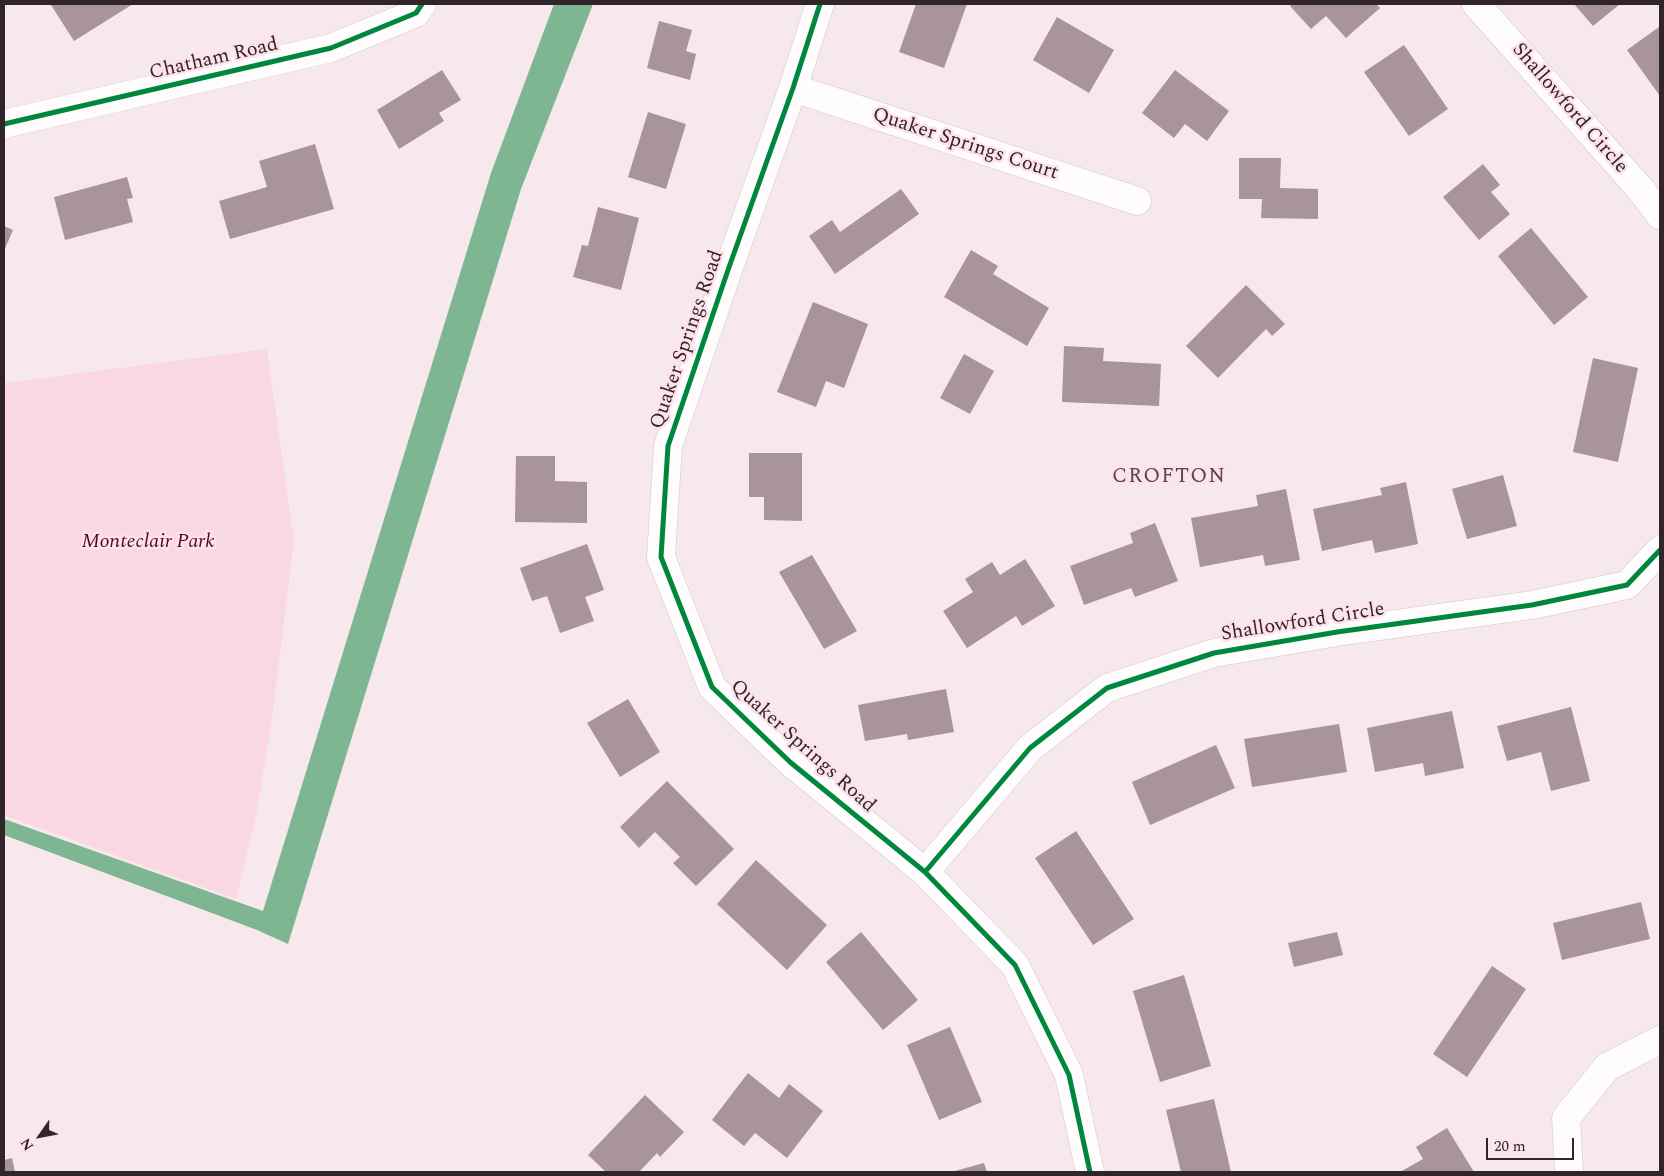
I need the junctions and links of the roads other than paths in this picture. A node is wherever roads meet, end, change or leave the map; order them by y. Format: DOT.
graph roads {
  1 [pos="422,4"];
  2 [pos="820,4"];
  3 [pos="1476,4"];
  4 [pos="793,88"];
  5 [pos="4,124"];
  6 [pos="1136,201"];
  7 [pos="1660,215"];
  8 [pos="1660,550"];
  9 [pos="925,872"];
  10 [pos="1660,1040"];
  11 [pos="1090,1172"];
  12 [pos="1569,1172"];
  1 -- 5 [label="street, Chatham Road"];
  2 -- 4 [label="street, Quaker Springs Road"];
  3 -- 7 [label="street, Shallowford Circle"];
  4 -- 6 [label="street, Quaker Springs Court"];
  4 -- 9 [label="street, Quaker Springs Road"];
  8 -- 9 [label="street, Shallowford Circle"];
  9 -- 11 [label="street, Quaker Springs Road"];
  10 -- 12 [label="street"];
}
